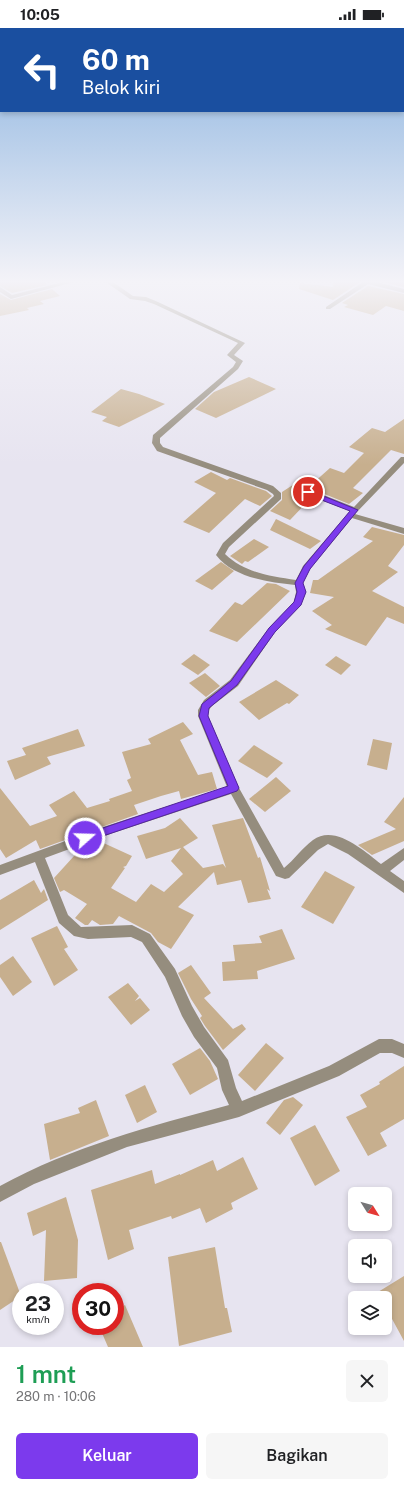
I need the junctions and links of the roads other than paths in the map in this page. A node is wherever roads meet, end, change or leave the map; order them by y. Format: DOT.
graph roads {
  1 [pos="239,342"];
  2 [pos="404,459"];
  3 [pos="308,492"];
  4 [pos="353,513"];
  5 [pos="404,531"];
  6 [pos="299,583"];
  7 [pos="234,788"];
  8 [pos="404,854"];
  9 [pos="38,855"];
  10 [pos="0,870"];
  11 [pos="381,871"];
  12 [pos="404,888"];
  13 [pos="404,1051"];
  14 [pos="239,1110"];
  15 [pos="0,1194"];
  1 -- 6 [label="street"];
  2 -- 4 [label="street"];
  3 -- 4 [label="street"];
  4 -- 5 [label="street"];
  4 -- 6 [label="street"];
  6 -- 7 [label="street"];
  7 -- 9 [label="street"];
  7 -- 11 [label="street"];
  8 -- 11 [label="street"];
  9 -- 10 [label="street"];
  9 -- 14 [label="street"];
  11 -- 12 [label="street"];
  13 -- 14 [label="street"];
  14 -- 15 [label="street"];
}
